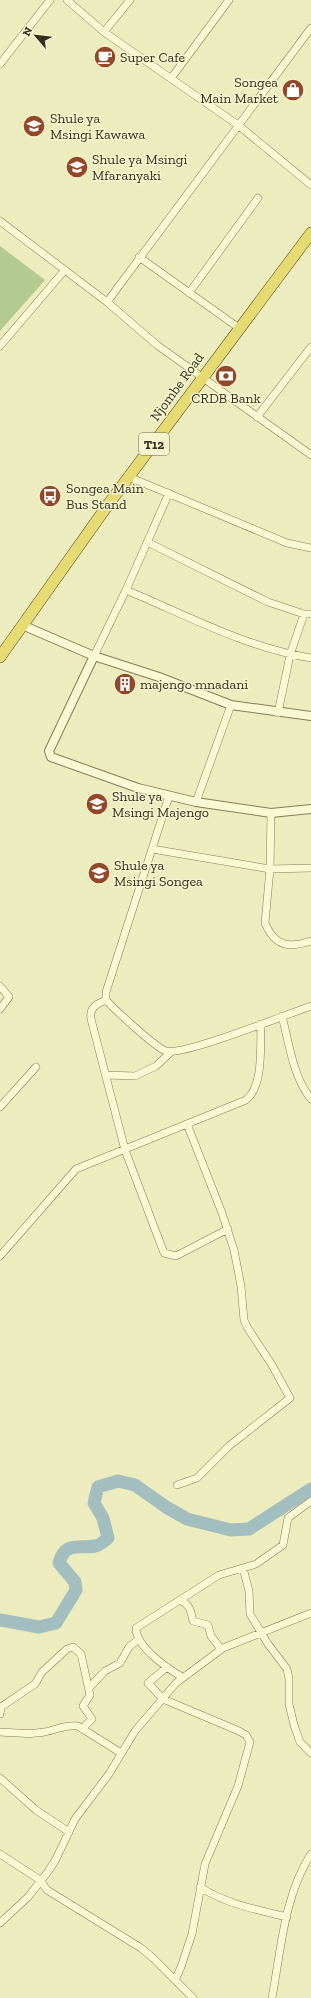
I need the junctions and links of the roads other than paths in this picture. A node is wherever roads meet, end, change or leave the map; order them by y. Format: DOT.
graph roads {
  1 [pos="50,0"];
  2 [pos="67,0"];
  3 [pos="130,0"];
  4 [pos="229,0"];
  5 [pos="310,31"];
  6 [pos="104,32"];
  7 [pos="0,64"];
  8 [pos="172,77"];
  9 [pos="238,125"];
  10 [pos="311,185"];
  11 [pos="258,198"];
  12 [pos="0,222"];
  13 [pos="311,232"];
  14 [pos="139,257"];
  15 [pos="64,270"];
  16 [pos="189,293"];
  17 [pos="107,302"];
  18 [pos="239,328"];
  19 [pos="0,346"];
  20 [pos="311,346"];
  21 [pos="202,378"];
  22 [pos="257,417"];
  23 [pos="311,455"];
  24 [pos="129,477"];
  25 [pos="169,493"];
  26 [pos="147,542"];
  27 [pos="311,548"];
  28 [pos="126,590"];
  29 [pos="308,614"];
  30 [pos="22,625"];
  31 [pos="290,655"];
  32 [pos="94,656"];
  33 [pos="0,657"];
  34 [pos="311,658"];
  35 [pos="230,705"];
  36 [pos="278,713"];
  37 [pos="311,716"];
  38 [pos="169,796"];
  39 [pos="196,802"];
  40 [pos="311,809"];
  41 [pos="271,813"];
  42 [pos="152,849"];
  43 [pos="270,868"];
  44 [pos="311,868"];
  45 [pos="311,941"];
  46 [pos="0,986"];
  47 [pos="106,1000"];
  48 [pos="311,1006"];
  49 [pos="0,1009"];
  50 [pos="282,1016"];
  51 [pos="261,1024"];
  52 [pos="171,1052"];
  53 [pos="36,1067"];
  54 [pos="106,1075"];
  55 [pos="311,1099"];
  56 [pos="0,1107"];
  57 [pos="187,1124"];
  58 [pos="125,1150"];
  59 [pos="228,1229"];
  60 [pos="0,1256"];
  61 [pos="177,1485"];
  62 [pos="311,1501"];
  63 [pos="243,1568"];
  64 [pos="181,1602"];
  65 [pos="311,1613"];
  66 [pos="261,1633"];
  67 [pos="139,1639"];
  68 [pos="221,1649"];
  69 [pos="166,1668"];
  70 [pos="182,1677"];
  71 [pos="89,1688"];
  72 [pos="163,1700"];
  73 [pos="0,1714"];
  74 [pos="82,1729"];
  75 [pos="0,1732"];
  76 [pos="121,1753"];
  77 [pos="311,1753"];
  78 [pos="0,1778"];
  79 [pos="69,1832"];
  80 [pos="0,1854"];
  81 [pos="311,1854"];
  82 [pos="40,1880"];
  83 [pos="200,1887"];
  84 [pos="287,1917"];
  85 [pos="0,1923"];
  86 [pos="175,1980"];
  87 [pos="193,1998"];
  88 [pos="272,1998"];
  1 -- 7 [label="street"];
  2 -- 6 [label="street"];
  3 -- 6 [label="street"];
  4 -- 8 [label="street"];
  5 -- 9 [label="street"];
  6 -- 8 [label="street"];
  8 -- 9 [label="street"];
  9 -- 10 [label="street"];
  9 -- 14 [label="street"];
  11 -- 16 [label="street"];
  12 -- 15 [label="street"];
  13 -- 18 [label="highway, Njombe Road / T12"];
  14 -- 16 [label="street"];
  14 -- 17 [label="street"];
  15 -- 17 [label="street"];
  15 -- 19 [label="street"];
  16 -- 18 [label="street"];
  17 -- 21 [label="street"];
  18 -- 21 [label="highway, Njombe Road / T12"];
  20 -- 22 [label="street"];
  21 -- 22 [label="street"];
  21 -- 24 [label="highway, Njombe Road / T12"];
  22 -- 23 [label="street"];
  24 -- 25 [label="street"];
  24 -- 30 [label="highway, Njombe Road / T12"];
  25 -- 26 [label="street"];
  25 -- 27 [label="street"];
  26 -- 28 [label="street"];
  26 -- 29 [label="street"];
  28 -- 31 [label="street"];
  28 -- 32 [label="street"];
  29 -- 31 [label="street"];
  30 -- 32 [label="street"];
  30 -- 33 [label="highway, Njombe Road / T12"];
  31 -- 34 [label="street"];
  31 -- 36 [label="street"];
  32 -- 35 [label="street"];
  32 -- 38 [label="street"];
  35 -- 36 [label="street"];
  35 -- 39 [label="street"];
  36 -- 37 [label="street"];
  38 -- 39 [label="street"];
  38 -- 42 [label="street"];
  39 -- 41 [label="street"];
  40 -- 41 [label="street"];
  41 -- 43 [label="street"];
  42 -- 43 [label="street"];
  42 -- 47 [label="street"];
  43 -- 44 [label="street"];
  43 -- 45 [label="street"];
  46 -- 49 [label="street"];
  47 -- 52 [label="street"];
  47 -- 54 [label="street"];
  48 -- 50 [label="street"];
  50 -- 51 [label="street"];
  50 -- 55 [label="street"];
  51 -- 52 [label="street"];
  51 -- 57 [label="street"];
  52 -- 54 [label="street"];
  53 -- 56 [label="street"];
  54 -- 58 [label="street"];
  57 -- 58 [label="street"];
  57 -- 59 [label="street"];
  58 -- 59 [label="street"];
  58 -- 60 [label="street"];
  59 -- 61 [label="street"];
  62 -- 63 [label="street"];
  63 -- 64 [label="street"];
  63 -- 66 [label="street"];
  64 -- 67 [label="street"];
  64 -- 68 [label="street"];
  65 -- 66 [label="street"];
  66 -- 68 [label="street"];
  66 -- 77 [label="street"];
  67 -- 69 [label="street"];
  67 -- 71 [label="street"];
  68 -- 70 [label="street"];
  69 -- 70 [label="street"];
  69 -- 72 [label="street"];
  70 -- 72 [label="street"];
  71 -- 73 [label="street"];
  71 -- 74 [label="street"];
  72 -- 76 [label="street"];
  72 -- 83 [label="street"];
  74 -- 75 [label="street"];
  74 -- 76 [label="street"];
  76 -- 79 [label="street"];
  78 -- 79 [label="street"];
  79 -- 82 [label="street"];
  80 -- 82 [label="street"];
  81 -- 84 [label="street"];
  82 -- 85 [label="street"];
  82 -- 86 [label="street"];
  83 -- 84 [label="street"];
  83 -- 86 [label="street"];
  84 -- 88 [label="street"];
  86 -- 87 [label="street"];
}
